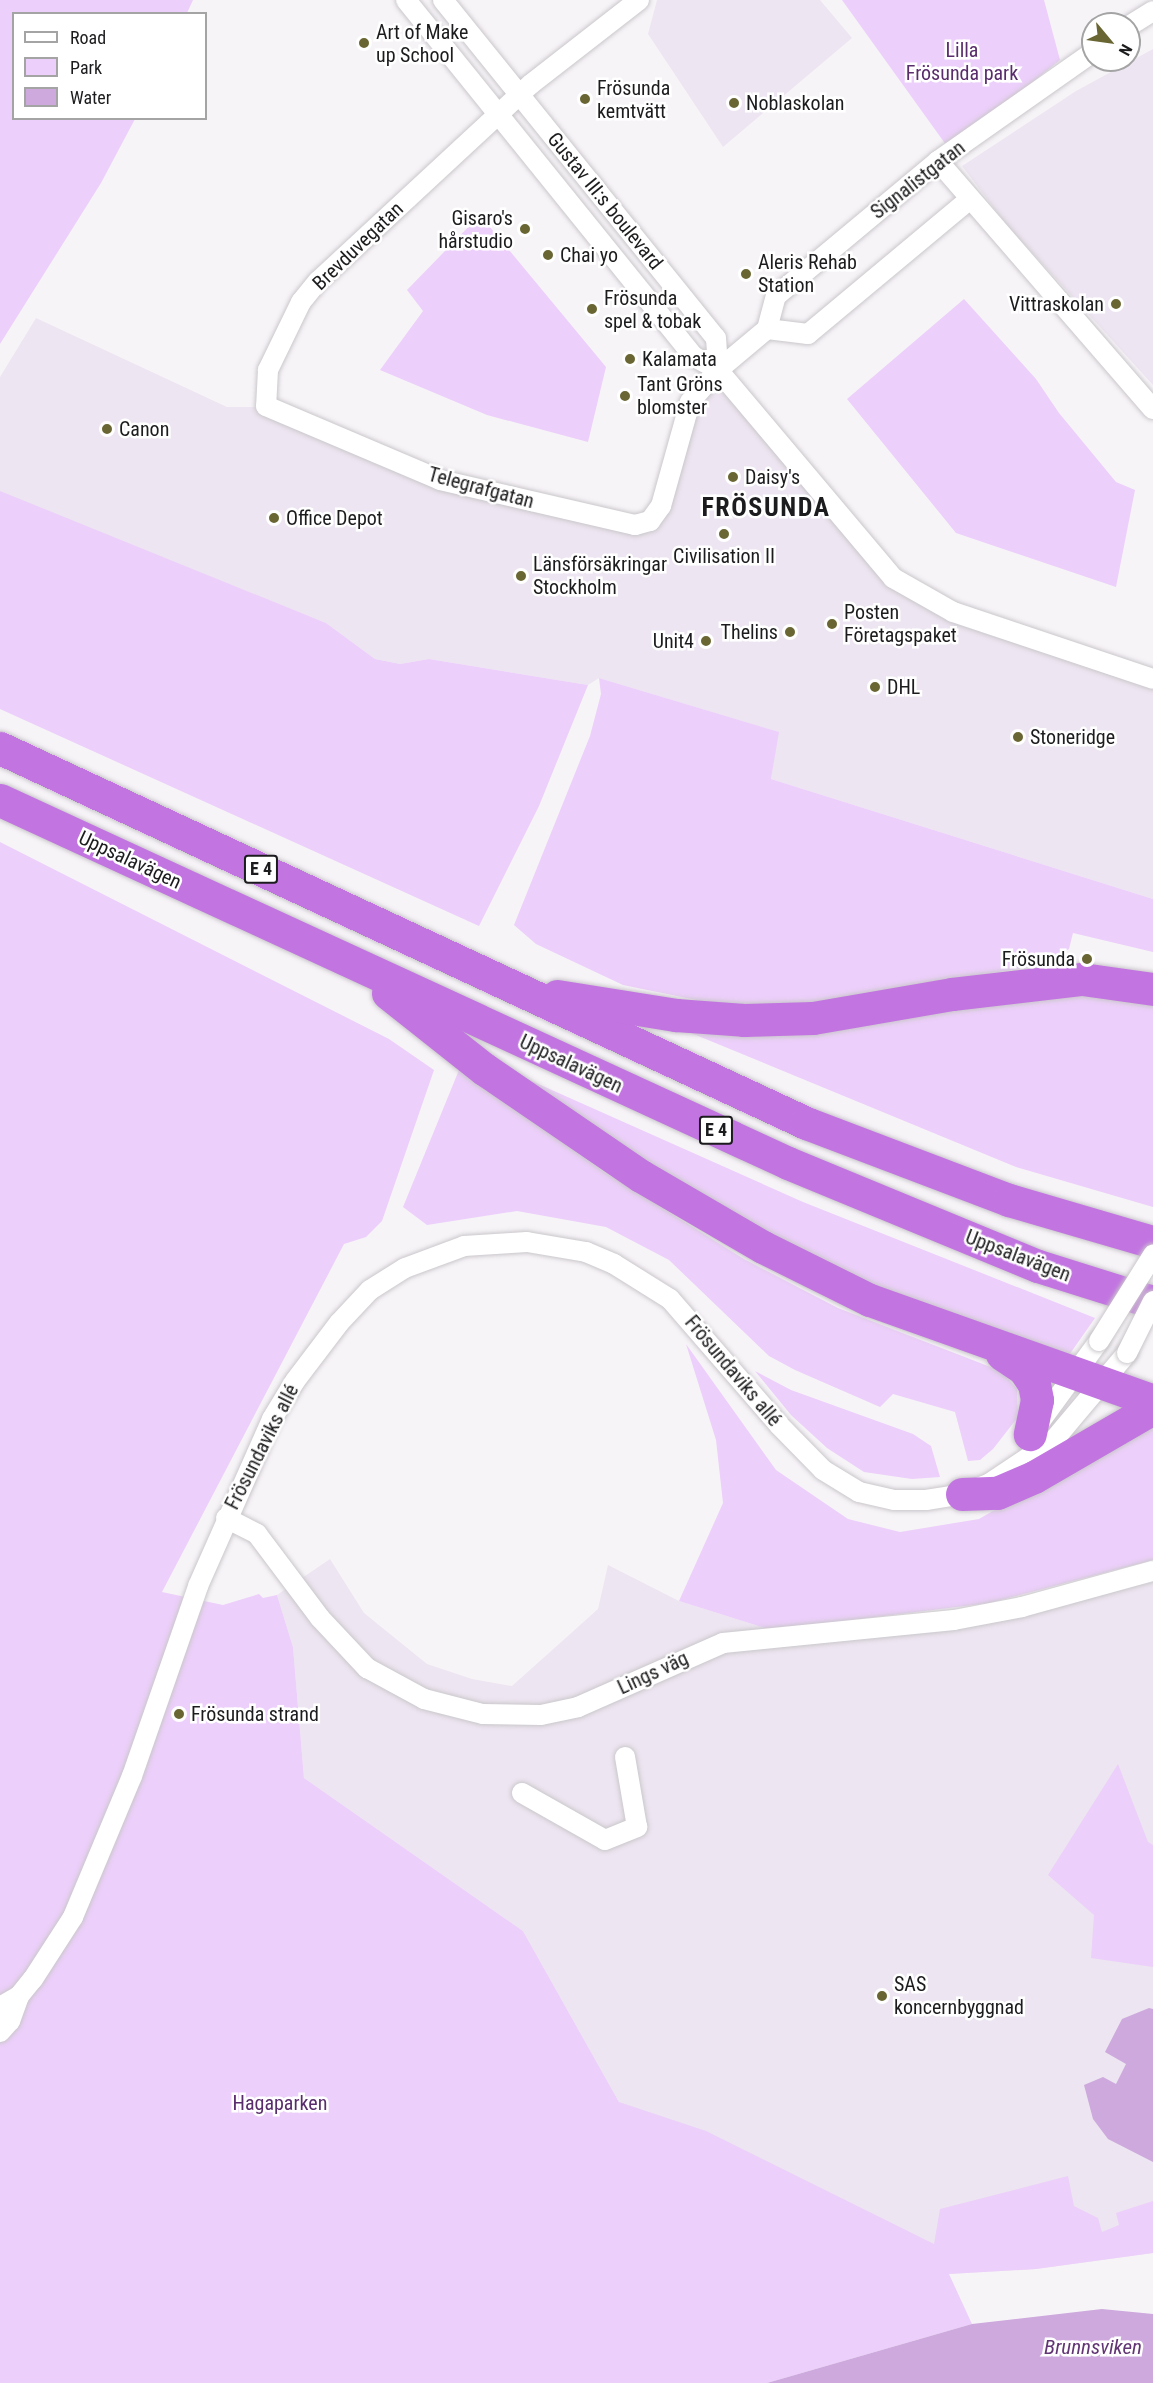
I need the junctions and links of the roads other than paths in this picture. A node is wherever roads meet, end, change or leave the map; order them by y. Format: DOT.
graph roads {
  1 [pos="406,0"];
  2 [pos="443,0"];
  3 [pos="639,0"];
  4 [pos="1081,61"];
  5 [pos="520,95"];
  6 [pos="498,115"];
  7 [pos="938,162"];
  8 [pos="969,200"];
  9 [pos="767,329"];
  10 [pos="718,370"];
  11 [pos="266,406"];
  12 [pos="1153,409"];
  13 [pos="1153,679"];
  14 [pos="0,748"];
  15 [pos="0,800"];
  16 [pos="347,960"];
  17 [pos="1153,989"];
  18 [pos="523,990"];
  19 [pos="1153,1242"];
  20 [pos="1153,1255"];
  21 [pos="1153,1302"];
  22 [pos="985,1343"];
  23 [pos="1089,1379"];
  24 [pos="1153,1401"];
  25 [pos="1153,1408"];
  26 [pos="1030,1434"];
  27 [pos="962,1494"];
  28 [pos="926,1500"];
  29 [pos="226,1518"];
  30 [pos="1153,1571"];
  31 [pos="625,1757"];
  32 [pos="522,1793"];
  33 [pos="19,1996"];
  34 [pos="0,2007"];
  35 [pos="0,2032"];
  1 -- 6 [label="street, Gustav III:s boulevard"];
  2 -- 5 [label="street, Gustav III:s boulevard"];
  3 -- 5 [label="street"];
  4 -- 7 [label="street, Signalistgatan"];
  5 -- 6 [label="street"];
  5 -- 10 [label="street, Gustav III:s boulevard"];
  6 -- 10 [label="street, Gustav III:s boulevard"];
  6 -- 11 [label="street, Brevduvegatan"];
  7 -- 8 [label="street"];
  7 -- 9 [label="street, Signalistgatan"];
  8 -- 9 [label="street"];
  8 -- 12 [label="street"];
  9 -- 10 [label="street"];
  10 -- 11 [label="street, Telegrafgatan"];
  10 -- 13 [label="street, Gustav III:s boulevard"];
  14 -- 18 [label="highway, E 4"];
  15 -- 16 [label="highway, Uppsalavägen / E 4"];
  16 -- 21 [label="highway, Uppsalavägen / E 4"];
  16 -- 22 [label="highway"];
  17 -- 18 [label="highway"];
  18 -- 19 [label="highway, E 4"];
  20 -- 23 [label="street, Frösundaviks allé, bridge"];
  21 -- 23 [label="street, Frösundaviks allé, bridge"];
  22 -- 23 [label="highway"];
  22 -- 26 [label="highway"];
  23 -- 24 [label="highway"];
  23 -- 26 [label="street, Frösundaviks allé"];
  23 -- 27 [label="street, Frösundaviks allé"];
  25 -- 27 [label="highway"];
  26 -- 28 [label="street, Frösundaviks allé"];
  27 -- 28 [label="street, Frösundaviks allé"];
  28 -- 29 [label="street, Frösundaviks allé"];
  29 -- 30 [label="street, Lings väg"];
  29 -- 33 [label="street, Frösundaviks allé"];
  31 -- 32 [label="street"];
  33 -- 34 [label="street, Frösundaviks allé"];
  33 -- 35 [label="street, Frösundaviks allé"];
}
